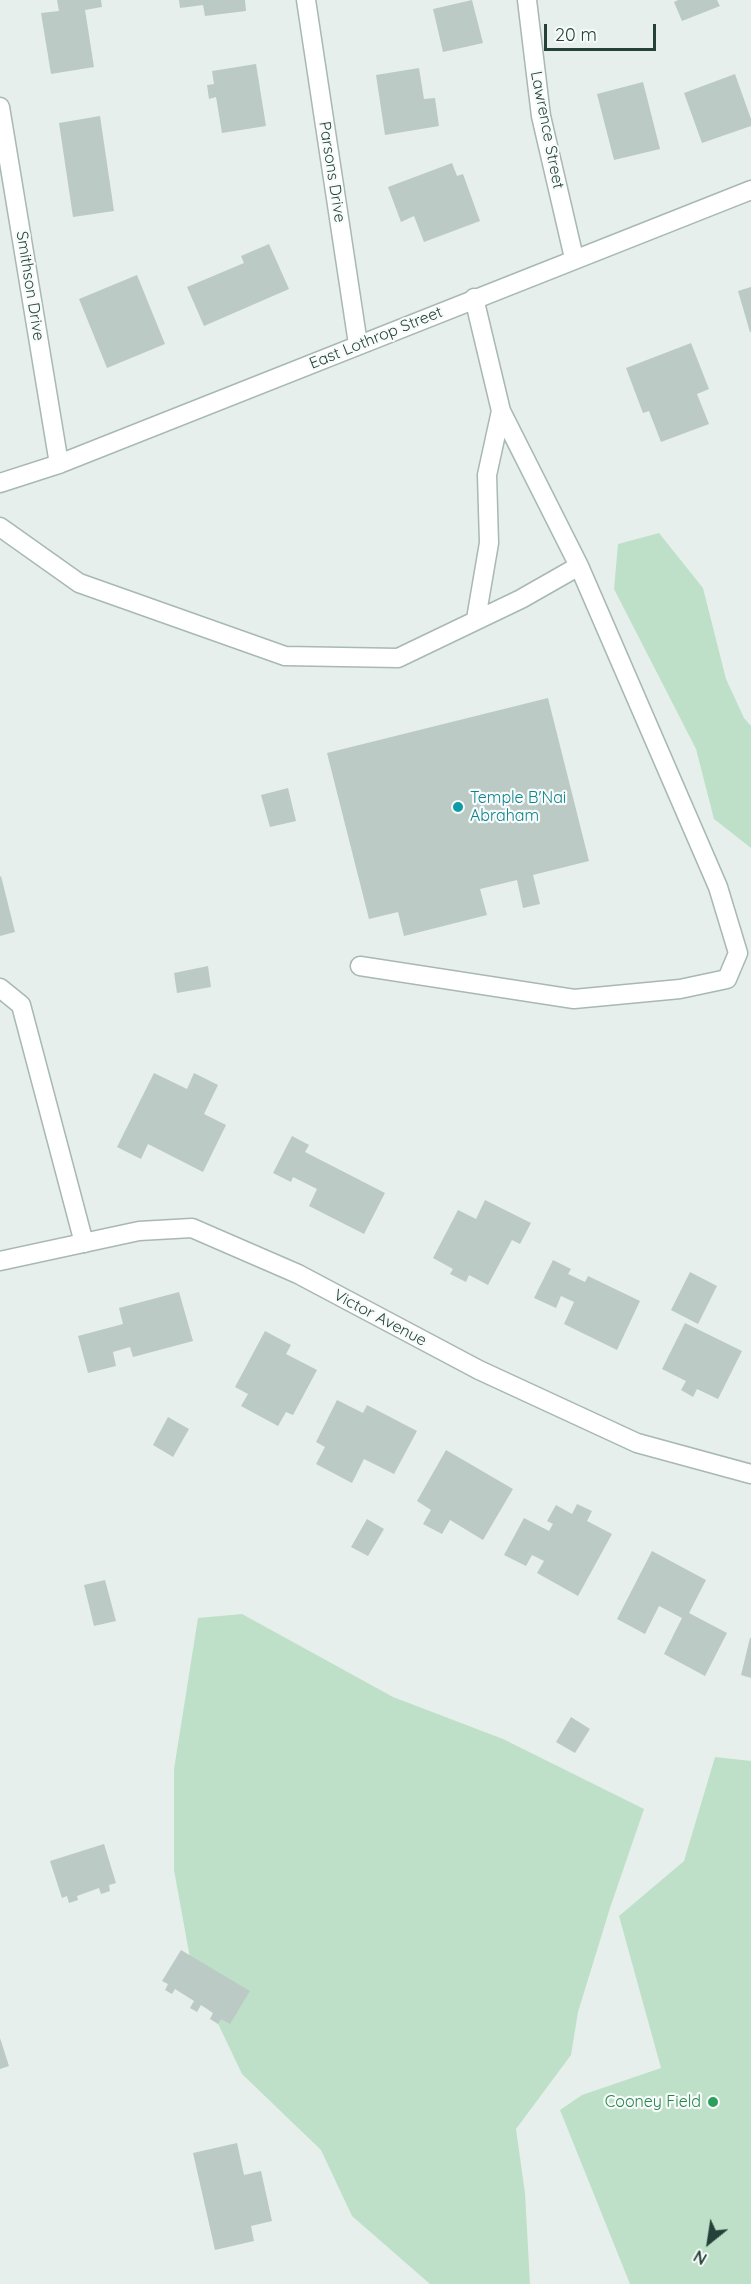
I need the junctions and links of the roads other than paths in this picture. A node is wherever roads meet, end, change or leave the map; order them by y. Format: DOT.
graph roads {
  1 [pos="306,0"];
  2 [pos="526,0"];
  3 [pos="0,107"];
  4 [pos="751,190"];
  5 [pos="574,258"];
  6 [pos="474,298"];
  7 [pos="358,344"];
  8 [pos="501,411"];
  9 [pos="59,464"];
  10 [pos="0,483"];
  11 [pos="0,527"];
  12 [pos="579,566"];
  13 [pos="476,619"];
  14 [pos="360,966"];
  15 [pos="0,988"];
  16 [pos="84,1243"];
  17 [pos="0,1261"];
  18 [pos="751,1474"];
  1 -- 7 [label="street, Parsons Drive"];
  2 -- 5 [label="street, Lawrence Street"];
  3 -- 9 [label="street, Smithson Drive"];
  4 -- 5 [label="street, East Lothrop Street"];
  5 -- 6 [label="street, East Lothrop Street"];
  6 -- 7 [label="street, East Lothrop Street"];
  6 -- 8 [label="street"];
  7 -- 9 [label="street, East Lothrop Street"];
  8 -- 12 [label="street"];
  8 -- 13 [label="street"];
  9 -- 10 [label="street, East Lothrop Street"];
  11 -- 13 [label="street"];
  12 -- 13 [label="street"];
  12 -- 14 [label="street"];
  15 -- 16 [label="street"];
  16 -- 17 [label="street, Victor Avenue"];
  16 -- 18 [label="street, Victor Avenue"];
}
